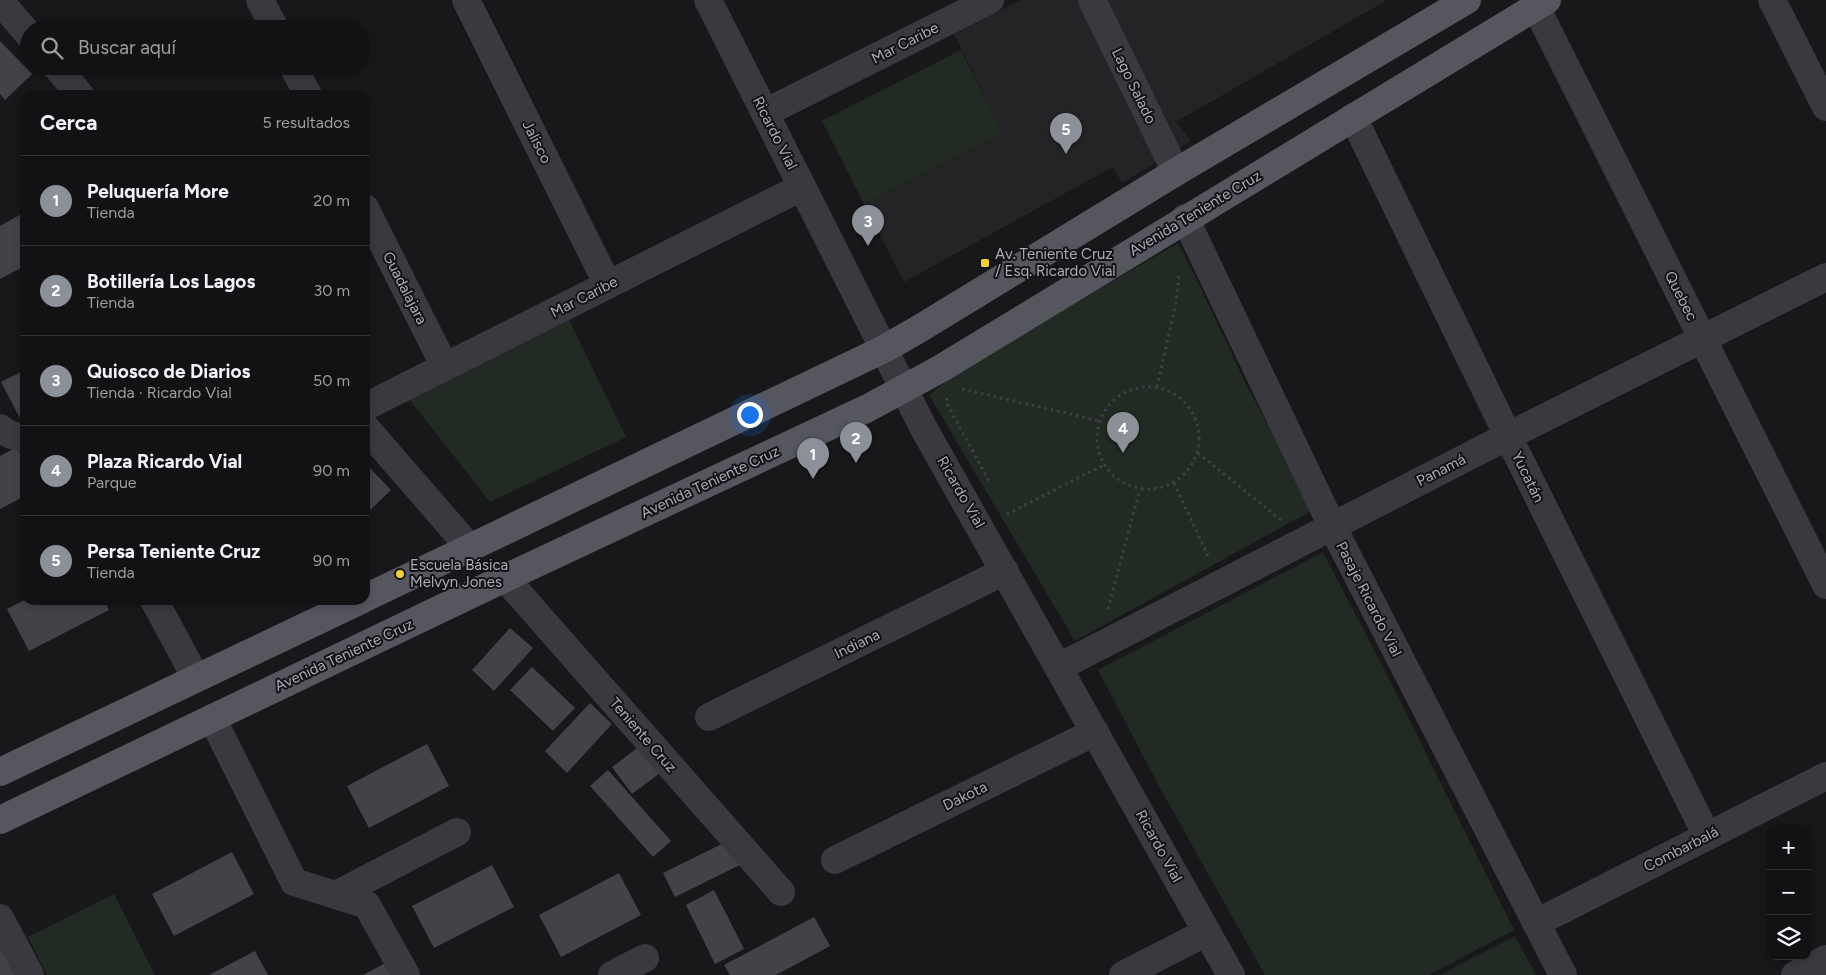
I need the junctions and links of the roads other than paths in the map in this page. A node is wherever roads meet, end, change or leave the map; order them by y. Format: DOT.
graph roads {
  1 [pos="260,0"];
  2 [pos="466,0"];
  3 [pos="708,0"];
  4 [pos="990,0"];
  5 [pos="1092,0"];
  6 [pos="1466,0"];
  7 [pos="1772,0"];
  8 [pos="0,1"];
  9 [pos="1541,3"];
  10 [pos="270,20"];
  11 [pos="20,24"];
  12 [pos="63,75"];
  13 [pos="298,75"];
  14 [pos="76,90"];
  15 [pos="305,90"];
  16 [pos="1826,107"];
  17 [pos="765,113"];
  18 [pos="1353,117"];
  19 [pos="1176,172"];
  20 [pos="802,187"];
  21 [pos="370,218"];
  22 [pos="1185,218"];
  23 [pos="1826,277"];
  24 [pos="608,285"];
  25 [pos="1702,339"];
  26 [pos="884,349"];
  27 [pos="445,367"];
  28 [pos="904,389"];
  29 [pos="370,404"];
  30 [pos="0,428"];
  31 [pos="370,433"];
  32 [pos="1508,436"];
  33 [pos="20,437"];
  34 [pos="1332,526"];
  35 [pos="470,548"];
  36 [pos="1005,571"];
  37 [pos="505,578"];
  38 [pos="1825,579"];
  39 [pos="370,596"];
  40 [pos="157,605"];
  41 [pos="349,605"];
  42 [pos="301,628"];
  43 [pos="319,667"];
  44 [pos="1059,667"];
  45 [pos="196,678"];
  46 [pos="709,717"];
  47 [pos="212,718"];
  48 [pos="1095,732"];
  49 [pos="0,772"];
  50 [pos="1826,776"];
  51 [pos="0,820"];
  52 [pos="456,832"];
  53 [pos="1707,836"];
  54 [pos="835,860"];
  55 [pos="782,892"];
  56 [pos="336,895"];
  57 [pos="0,918"];
  58 [pos="1536,923"];
  59 [pos="1208,932"];
  60 [pos="645,958"];
  61 [pos="1826,959"];
  62 [pos="30,975"];
  63 [pos="406,975"];
  64 [pos="612,975"];
  65 [pos="1123,975"];
  66 [pos="1231,975"];
  67 [pos="1563,975"];
  68 [pos="1795,975"];
  1 -- 10 [label="street"];
  2 -- 24 [label="street, Jalisco"];
  3 -- 17 [label="street, Ricardo Vial"];
  4 -- 17 [label="street, Mar Caribe"];
  5 -- 19 [label="street, Lago Salado"];
  6 -- 19 [label="main road"];
  7 -- 16 [label="street"];
  8 -- 11 [label="street"];
  9 -- 18 [label="main road, Avenida Teniente Cruz"];
  9 -- 25 [label="street, Quebec"];
  12 -- 14 [label="street"];
  13 -- 15 [label="street"];
  17 -- 20 [label="street, Ricardo Vial"];
  18 -- 22 [label="main road, Avenida Teniente Cruz"];
  18 -- 32 [label="street, Yucatán"];
  19 -- 26 [label="main road"];
  20 -- 24 [label="street, Mar Caribe"];
  20 -- 26 [label="street, Ricardo Vial"];
  21 -- 27 [label="street, Guadalajara"];
  22 -- 28 [label="main road, Avenida Teniente Cruz"];
  22 -- 34 [label="street, Pasaje Ricardo Vial"];
  23 -- 25 [label="street, Panamá"];
  24 -- 27 [label="street, Mar Caribe"];
  25 -- 32 [label="street, Panamá"];
  25 -- 38 [label="street, Quebec"];
  26 -- 28 [label="street, Ricardo Vial"];
  26 -- 35 [label="main road"];
  27 -- 29 [label="street, Mar Caribe"];
  28 -- 36 [label="street, Ricardo Vial"];
  28 -- 37 [label="main road, Avenida Teniente Cruz"];
  30 -- 33 [label="street"];
  31 -- 35 [label="street"];
  32 -- 34 [label="street, Panamá"];
  32 -- 53 [label="street, Yucatán"];
  34 -- 44 [label="street, Panamá"];
  34 -- 58 [label="street, Pasaje Ricardo Vial"];
  35 -- 39 [label="main road"];
  36 -- 44 [label="street, Ricardo Vial"];
  36 -- 46 [label="street, Indiana"];
  37 -- 43 [label="main road, Avenida Teniente Cruz"];
  37 -- 55 [label="street, Teniente Cruz"];
  40 -- 45 [label="street"];
  41 -- 42 [label="main road"];
  42 -- 43 [label="main road"];
  42 -- 45 [label="main road"];
  43 -- 47 [label="main road, Avenida Teniente Cruz"];
  44 -- 48 [label="street, Ricardo Vial"];
  45 -- 49 [label="main road"];
  47 -- 51 [label="main road, Avenida Teniente Cruz"];
  47 -- 56 [label="street"];
  48 -- 54 [label="street, Dakota"];
  48 -- 59 [label="street, Ricardo Vial"];
  50 -- 53 [label="street, Combarbalá"];
  52 -- 56 [label="street"];
  53 -- 58 [label="street, Combarbalá"];
  56 -- 63 [label="street"];
  57 -- 62 [label="street"];
  58 -- 67 [label="street, Pasaje Ricardo Vial"];
  59 -- 65 [label="street"];
  59 -- 66 [label="street, Ricardo Vial"];
  60 -- 64 [label="street"];
  61 -- 68 [label="street"];
}
